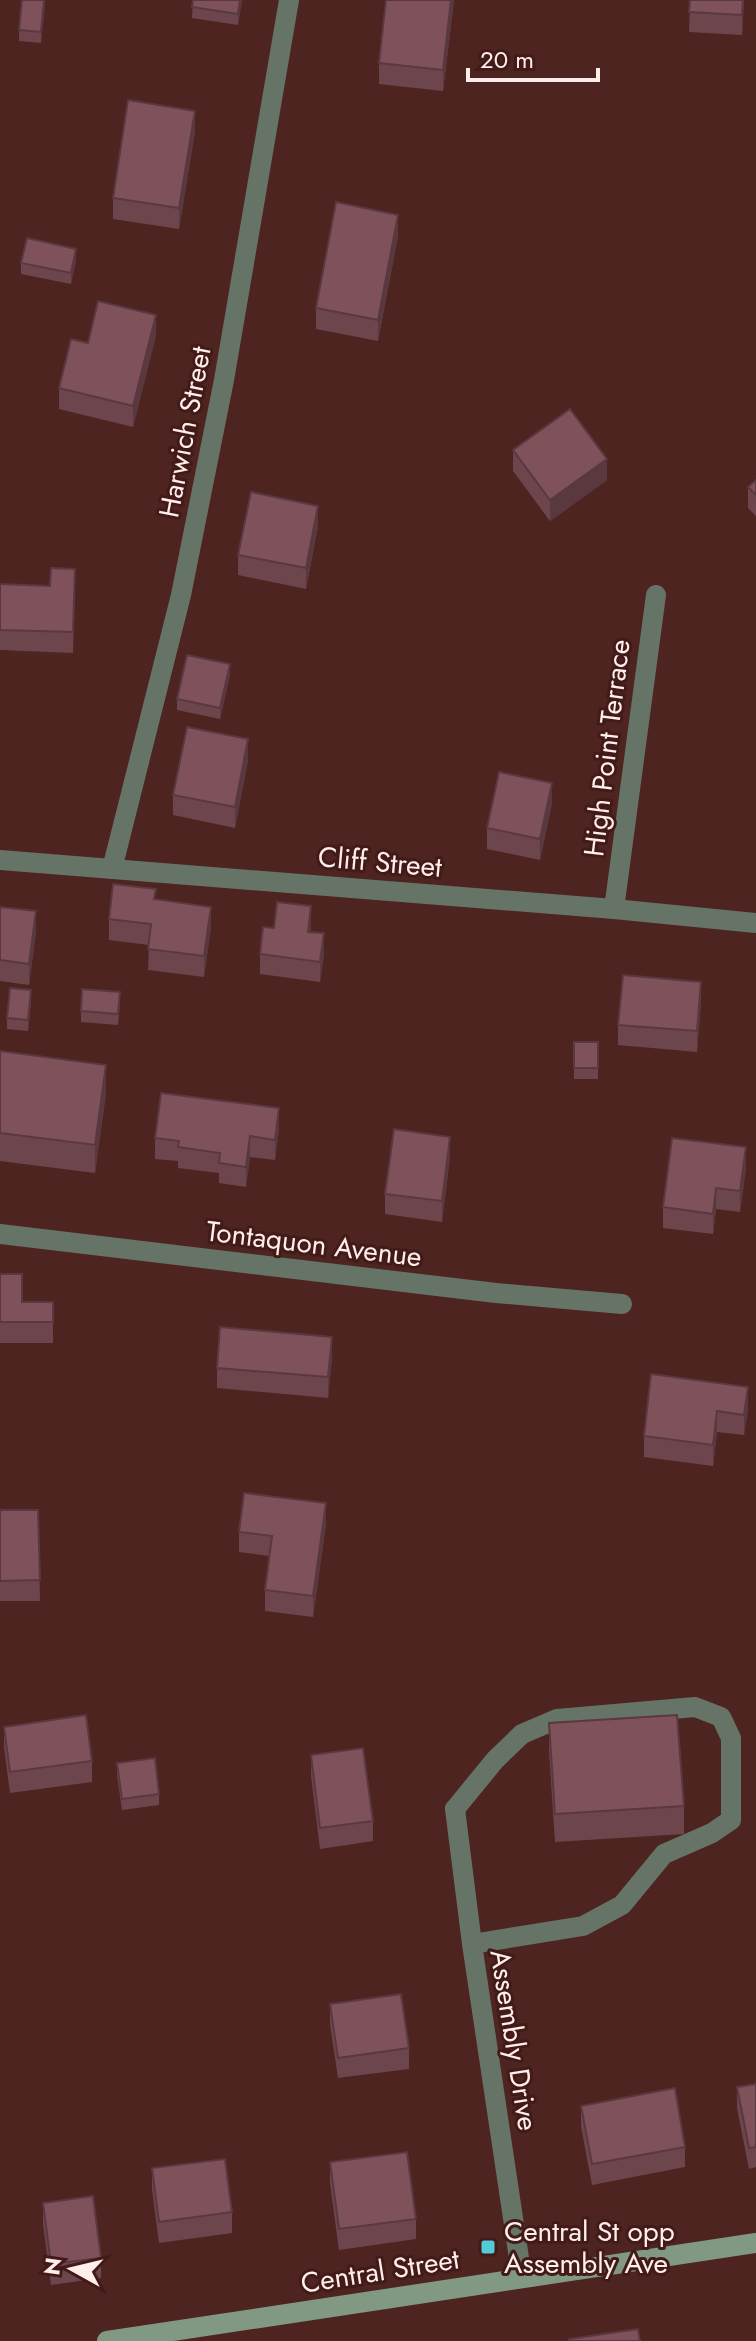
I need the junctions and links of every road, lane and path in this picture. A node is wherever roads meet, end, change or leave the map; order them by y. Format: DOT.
graph roads {
  1 [pos="289,0"];
  2 [pos="656,595"];
  3 [pos="0,860"];
  4 [pos="112,869"];
  5 [pos="614,909"];
  6 [pos="756,923"];
  7 [pos="0,1234"];
  8 [pos="622,1304"];
  9 [pos="472,1944"];
  10 [pos="756,2243"];
  11 [pos="522,2278"];
  12 [pos="107,2341"];
  1 -- 4 [label="street, Harwich Street"];
  2 -- 5 [label="street, High Point Terrace"];
  3 -- 4 [label="street, Cliff Street"];
  4 -- 5 [label="street, Cliff Street"];
  5 -- 6 [label="street, Cliff Street"];
  7 -- 8 [label="street, Tontaquon Avenue"];
  9 -- 9 [label="street, Assembly Drive"];
  9 -- 11 [label="street, Assembly Drive"];
  10 -- 11 [label="main road, Central Street"];
  11 -- 12 [label="main road, Central Street"];
}
